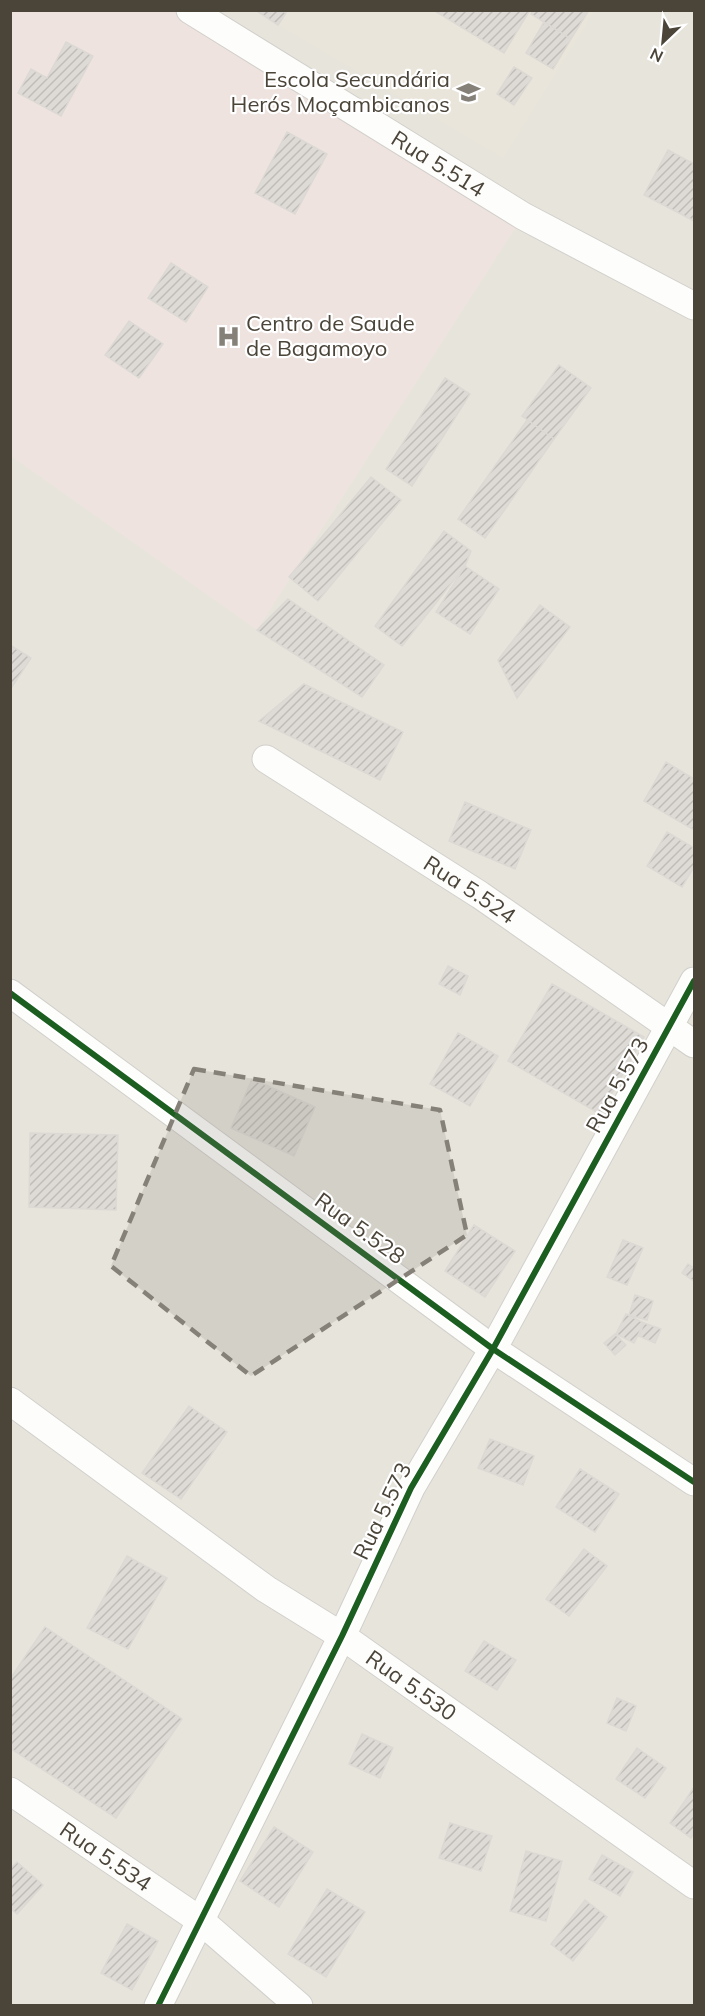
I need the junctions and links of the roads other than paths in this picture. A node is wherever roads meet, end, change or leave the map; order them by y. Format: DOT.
graph roads {
  1 [pos="190,10"];
  2 [pos="694,306"];
  3 [pos="266,759"];
  4 [pos="694,981"];
  5 [pos="10,993"];
  6 [pos="669,1027"];
  7 [pos="694,1044"];
  8 [pos="493,1349"];
  9 [pos="10,1401"];
  10 [pos="694,1482"];
  11 [pos="342,1636"];
  12 [pos="10,1791"];
  13 [pos="694,1885"];
  14 [pos="201,1921"];
  15 [pos="158,2006"];
  16 [pos="299,2006"];
  1 -- 2 [label="street, Rua 5.514"];
  3 -- 6 [label="street, Rua 5.524"];
  4 -- 6 [label="street, Rua 5.573"];
  5 -- 8 [label="street, Rua 5.528"];
  6 -- 7 [label="street, Rua 5.524"];
  6 -- 8 [label="street, Rua 5.573"];
  8 -- 10 [label="street, Rua 5.528"];
  8 -- 11 [label="street, Rua 5.573"];
  9 -- 11 [label="street, Rua 5.530"];
  11 -- 13 [label="street, Rua 5.530"];
  11 -- 14 [label="street, Rua 5.573"];
  12 -- 14 [label="street, Rua 5.534"];
  14 -- 15 [label="street, Rua 5.573"];
  14 -- 16 [label="street, Rua 5.534"];
}
